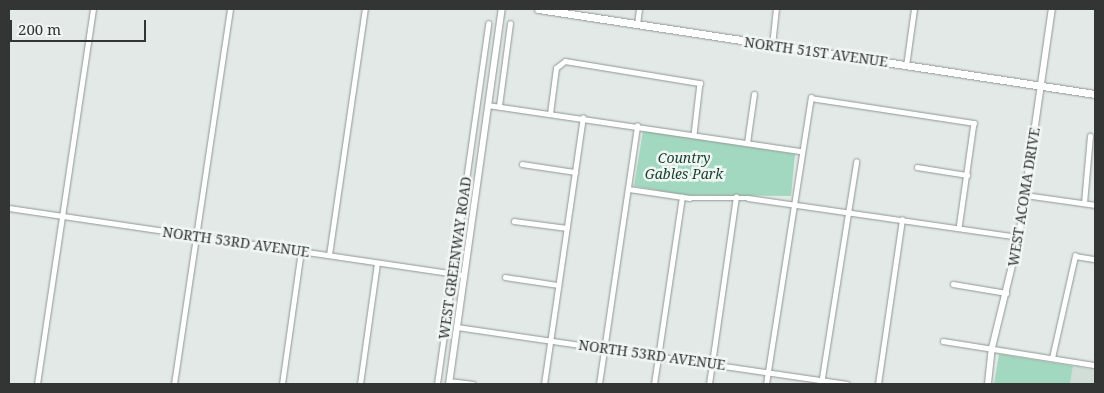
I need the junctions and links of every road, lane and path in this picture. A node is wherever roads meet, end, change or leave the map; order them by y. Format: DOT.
graph roads {
  1 [pos="93,9"];
  2 [pos="230,9"];
  3 [pos="365,9"];
  4 [pos="502,9"];
  5 [pos="538,9"];
  6 [pos="639,9"];
  7 [pos="776,9"];
  8 [pos="914,9"];
  9 [pos="1052,9"];
  10 [pos="488,24"];
  11 [pos="510,24"];
  12 [pos="637,25"];
  13 [pos="772,46"];
  14 [pos="906,66"];
  15 [pos="1041,86"];
  16 [pos="754,94"];
  17 [pos="1095,94"];
  18 [pos="488,104"];
  19 [pos="499,106"];
  20 [pos="550,114"];
  21 [pos="583,118"];
  22 [pos="637,126"];
  23 [pos="472,132"];
  24 [pos="484,134"];
  25 [pos="694,135"];
  26 [pos="1090,136"];
  27 [pos="747,143"];
  28 [pos="801,151"];
  29 [pos="856,162"];
  30 [pos="522,164"];
  31 [pos="917,167"];
  32 [pos="575,172"];
  33 [pos="967,175"];
  34 [pos="629,189"];
  35 [pos="1025,195"];
  36 [pos="682,197"];
  37 [pos="736,197"];
  38 [pos="1084,203"];
  39 [pos="793,204"];
  40 [pos="1095,204"];
  41 [pos="9,208"];
  42 [pos="848,212"];
  43 [pos="62,216"];
  44 [pos="902,220"];
  45 [pos="514,221"];
  46 [pos="567,228"];
  47 [pos="959,228"];
  48 [pos="195,236"];
  49 [pos="1019,237"];
  50 [pos="302,252"];
  51 [pos="329,256"];
  52 [pos="1095,259"];
  53 [pos="377,263"];
  54 [pos="453,274"];
  55 [pos="464,275"];
  56 [pos="505,277"];
  57 [pos="953,284"];
  58 [pos="558,285"];
  59 [pos="1006,293"];
  60 [pos="457,327"];
  61 [pos="550,340"];
  62 [pos="943,340"];
  63 [pos="605,348"];
  64 [pos="992,348"];
  65 [pos="658,356"];
  66 [pos="1052,358"];
  67 [pos="712,364"];
  68 [pos="1095,365"];
  69 [pos="767,372"];
  70 [pos="822,382"];
  71 [pos="449,383"];
  72 [pos="37,384"];
  73 [pos="174,384"];
  74 [pos="282,384"];
  75 [pos="360,384"];
  76 [pos="437,384"];
  77 [pos="473,384"];
  78 [pos="544,384"];
  79 [pos="599,384"];
  80 [pos="654,384"];
  81 [pos="710,384"];
  82 [pos="766,384"];
  83 [pos="847,384"];
  84 [pos="878,384"];
  85 [pos="988,384"];
  1 -- 43 [label="street"];
  2 -- 48 [label="street"];
  3 -- 51 [label="street"];
  4 -- 18 [label="main road, WEST GREENWAY ROAD"];
  5 -- 12 [label="main road, NORTH 51ST AVENUE"];
  6 -- 12 [label="street"];
  7 -- 13 [label="street"];
  8 -- 14 [label="street"];
  9 -- 15 [label="street, WEST ACOMA DRIVE"];
  10 -- 23 [label="street, WEST GREENWAY ROAD"];
  11 -- 19 [label="street"];
  12 -- 13 [label="main road, NORTH 51ST AVENUE"];
  13 -- 14 [label="main road, NORTH 51ST AVENUE"];
  14 -- 15 [label="main road, NORTH 51ST AVENUE"];
  15 -- 17 [label="main road, NORTH 51ST AVENUE"];
  15 -- 35 [label="street, WEST ACOMA DRIVE"];
  16 -- 27 [label="street"];
  18 -- 19 [label="street"];
  18 -- 24 [label="main road, WEST GREENWAY ROAD"];
  19 -- 20 [label="street"];
  20 -- 21 [label="street"];
  20 -- 25 [label="street"];
  21 -- 22 [label="street"];
  21 -- 32 [label="street"];
  22 -- 25 [label="street"];
  22 -- 34 [label="street"];
  23 -- 24 [label="street"];
  23 -- 54 [label="street, WEST GREENWAY ROAD"];
  24 -- 55 [label="main road, WEST GREENWAY ROAD"];
  25 -- 27 [label="street"];
  26 -- 38 [label="street"];
  27 -- 28 [label="street"];
  28 -- 33 [label="street"];
  28 -- 39 [label="street"];
  29 -- 42 [label="street"];
  30 -- 32 [label="street"];
  31 -- 33 [label="street"];
  32 -- 46 [label="street"];
  33 -- 47 [label="street"];
  34 -- 36 [label="street"];
  34 -- 63 [label="street"];
  35 -- 38 [label="street"];
  35 -- 49 [label="street, WEST ACOMA DRIVE"];
  36 -- 37 [label="street"];
  36 -- 65 [label="street"];
  37 -- 39 [label="street"];
  37 -- 67 [label="street"];
  38 -- 40 [label="street"];
  39 -- 42 [label="street"];
  39 -- 69 [label="street"];
  41 -- 43 [label="street, NORTH 53RD AVENUE"];
  42 -- 44 [label="street"];
  42 -- 70 [label="street"];
  43 -- 48 [label="street, NORTH 53RD AVENUE"];
  43 -- 72 [label="street"];
  44 -- 47 [label="street"];
  44 -- 84 [label="street"];
  45 -- 46 [label="street"];
  46 -- 58 [label="street"];
  47 -- 49 [label="street"];
  48 -- 50 [label="street, NORTH 53RD AVENUE"];
  48 -- 73 [label="street"];
  49 -- 59 [label="street, WEST ACOMA DRIVE"];
  50 -- 51 [label="street, NORTH 53RD AVENUE"];
  50 -- 74 [label="street"];
  51 -- 53 [label="street, NORTH 53RD AVENUE"];
  52 -- 66 [label="street"];
  53 -- 54 [label="street, NORTH 53RD AVENUE"];
  53 -- 75 [label="street"];
  54 -- 55 [label="street, NORTH 53RD AVENUE"];
  54 -- 76 [label="street, WEST GREENWAY ROAD"];
  55 -- 60 [label="main road, WEST GREENWAY ROAD"];
  56 -- 58 [label="street"];
  57 -- 59 [label="street"];
  58 -- 61 [label="street"];
  59 -- 64 [label="street, WEST ACOMA DRIVE"];
  60 -- 61 [label="street, NORTH 53RD AVENUE"];
  60 -- 71 [label="main road, WEST GREENWAY ROAD"];
  61 -- 63 [label="street, NORTH 53RD AVENUE"];
  61 -- 78 [label="street"];
  62 -- 64 [label="street"];
  63 -- 65 [label="street, NORTH 53RD AVENUE"];
  63 -- 79 [label="street"];
  64 -- 66 [label="street"];
  64 -- 85 [label="street, WEST ACOMA DRIVE"];
  65 -- 67 [label="street, NORTH 53RD AVENUE"];
  65 -- 80 [label="street"];
  66 -- 68 [label="street"];
  67 -- 69 [label="street, NORTH 53RD AVENUE"];
  67 -- 81 [label="street"];
  69 -- 70 [label="street, NORTH 53RD AVENUE"];
  69 -- 82 [label="street"];
  70 -- 83 [label="street, NORTH 53RD AVENUE"];
  71 -- 77 [label="street"];
}
